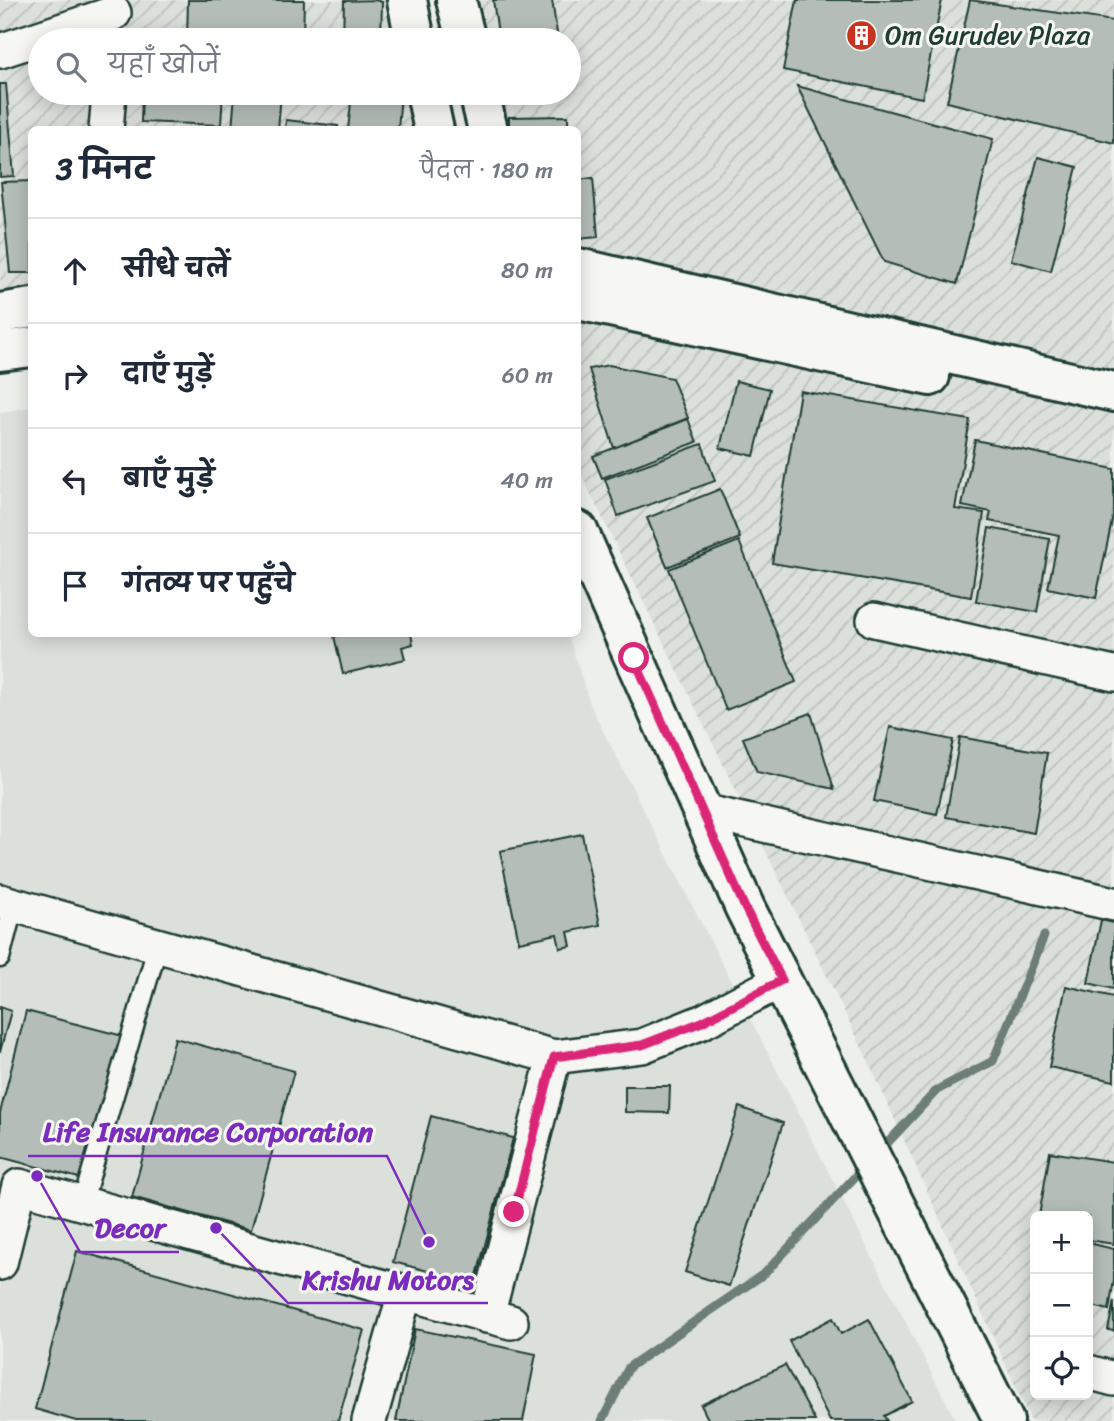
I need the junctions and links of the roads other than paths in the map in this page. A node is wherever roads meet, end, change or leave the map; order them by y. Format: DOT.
graph roads {
  1 [pos="407,0"];
  2 [pos="456,0"];
  3 [pos="114,18"];
  4 [pos="79,28"];
  5 [pos="413,28"];
  6 [pos="463,28"];
  7 [pos="28,43"];
  8 [pos="0,51"];
  9 [pos="108,105"];
  10 [pos="429,105"];
  11 [pos="482,105"];
  12 [pos="106,126"];
  13 [pos="433,126"];
  14 [pos="487,126"];
  15 [pos="581,269"];
  16 [pos="581,300"];
  17 [pos="28,310"];
  18 [pos="0,313"];
  19 [pos="747,322"];
  20 [pos="28,348"];
  21 [pos="0,351"];
  22 [pos="1114,392"];
  23 [pos="1114,415"];
  24 [pos="581,538"];
  25 [pos="874,620"];
  26 [pos="1114,674"];
  27 [pos="702,811"];
  28 [pos="7,903"];
  29 [pos="1114,904"];
  30 [pos="158,945"];
  31 [pos="0,958"];
  32 [pos="782,980"];
  33 [pos="554,1057"];
  34 [pos="9,1183"];
  35 [pos="82,1204"];
  36 [pos="0,1263"];
  37 [pos="405,1293"];
  38 [pos="1093,1373"];
  39 [pos="1114,1379"];
  40 [pos="369,1421"];
  41 [pos="1004,1421"];
  1 -- 5 [label="street"];
  2 -- 6 [label="street"];
  3 -- 4 [label="street"];
  7 -- 8 [label="street"];
  9 -- 12 [label="street"];
  10 -- 13 [label="street"];
  11 -- 14 [label="street"];
  15 -- 19 [label="street"];
  16 -- 19 [label="street"];
  17 -- 18 [label="street"];
  19 -- 22 [label="street"];
  19 -- 23 [label="street"];
  20 -- 21 [label="street"];
  24 -- 27 [label="street"];
  25 -- 26 [label="street"];
  27 -- 29 [label="street"];
  27 -- 32 [label="street"];
  28 -- 30 [label="street"];
  28 -- 31 [label="lane"];
  30 -- 33 [label="street"];
  30 -- 35 [label="lane"];
  32 -- 33 [label="street"];
  32 -- 41 [label="street"];
  33 -- 37 [label="street"];
  34 -- 35 [label="street"];
  34 -- 36 [label="street"];
  35 -- 37 [label="street"];
  37 -- 40 [label="street"];
  38 -- 39 [label="street"];
}
